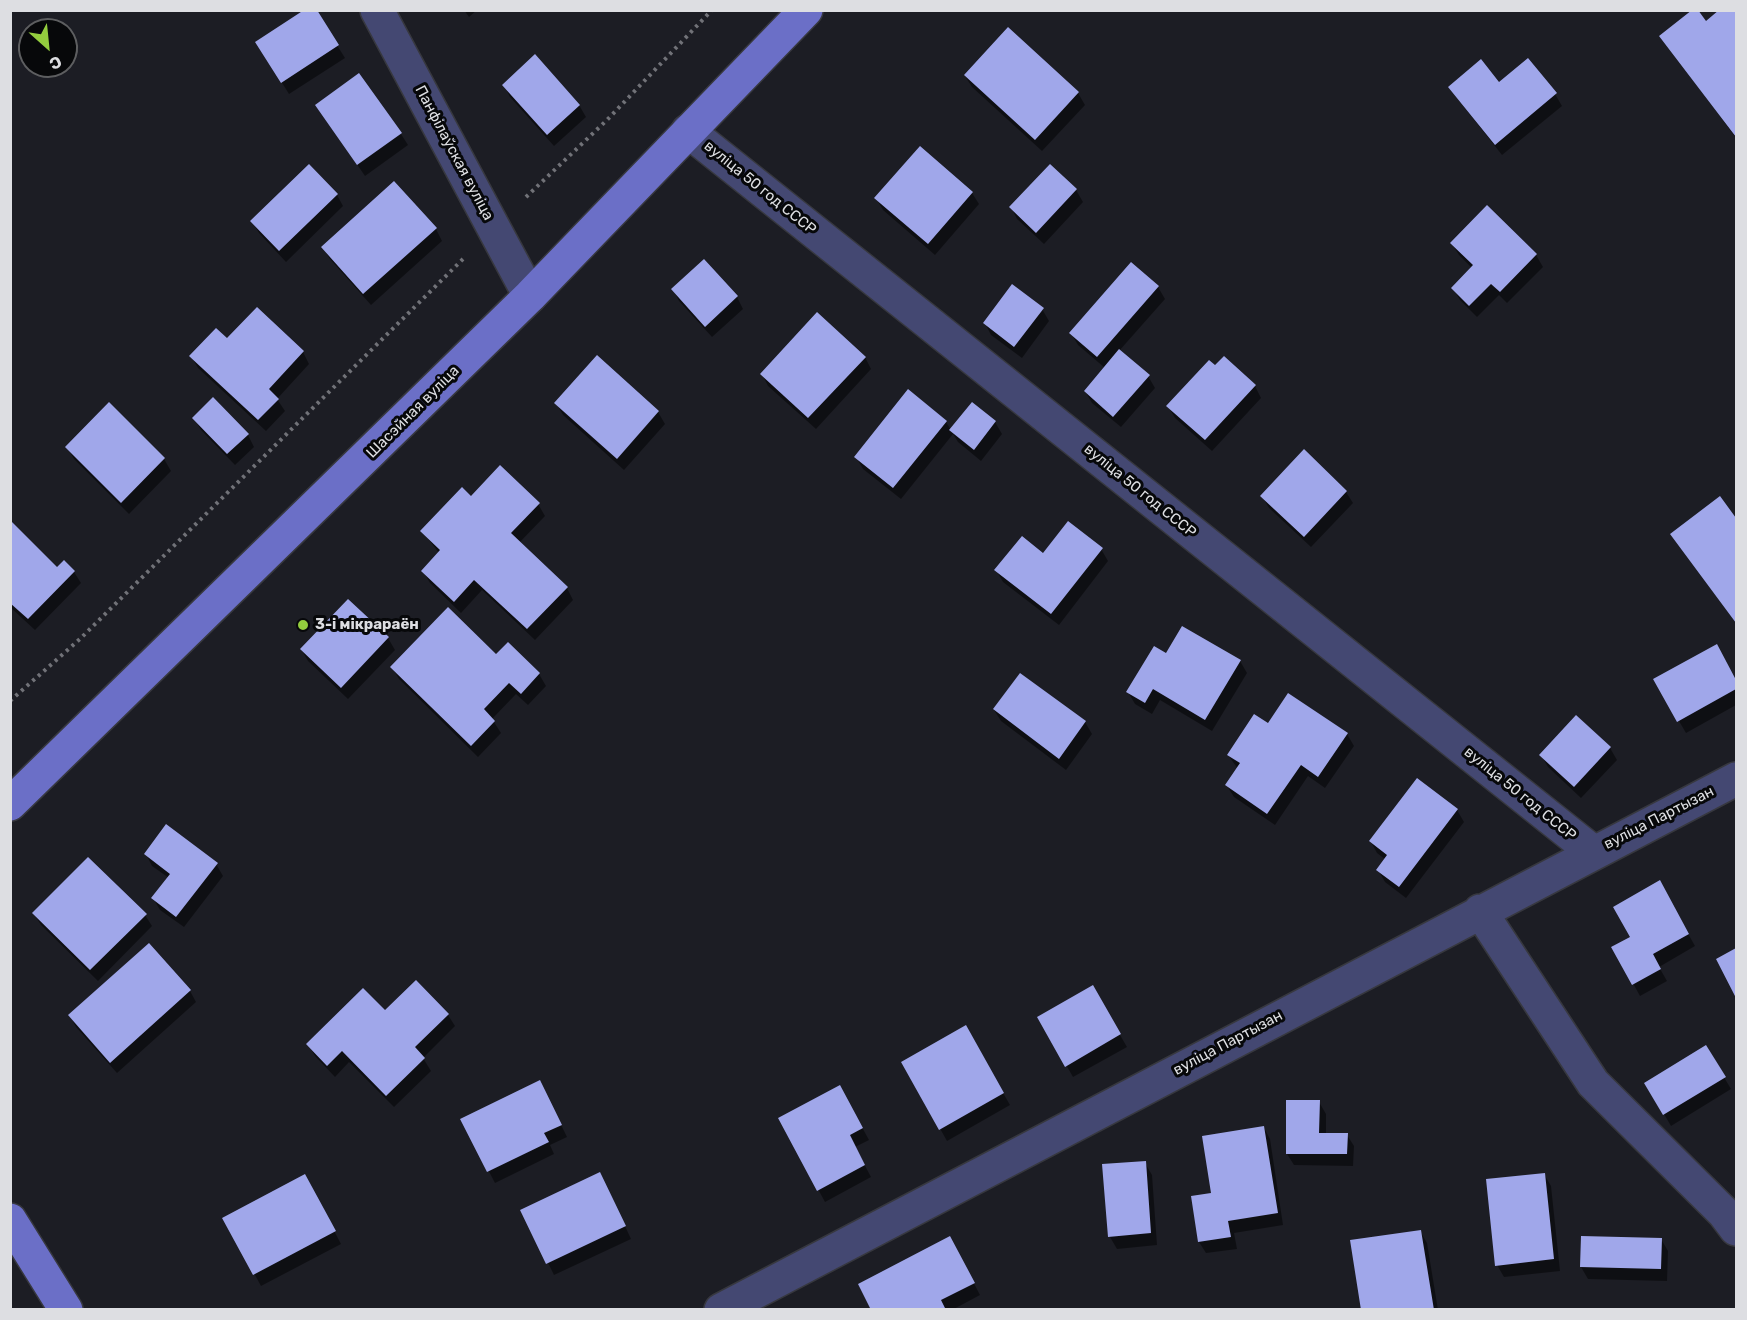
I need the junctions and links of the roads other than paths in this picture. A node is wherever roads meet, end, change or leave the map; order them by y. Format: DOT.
graph roads {
  1 [pos="377,10"];
  2 [pos="806,10"];
  3 [pos="688,131"];
  4 [pos="530,296"];
  5 [pos="1737,779"];
  6 [pos="10,804"];
  7 [pos="1593,852"];
  8 [pos="1480,911"];
  9 [pos="10,1220"];
  10 [pos="1737,1229"];
  11 [pos="66,1310"];
  12 [pos="721,1310"];
  1 -- 4 [label="street, Панфілаўская вуліца"];
  2 -- 3 [label="main road, Шасэйная вуліца"];
  3 -- 4 [label="main road, Шасэйная вуліца"];
  3 -- 7 [label="street, вуліца 50 год СССР"];
  4 -- 6 [label="main road, Шасэйная вуліца"];
  5 -- 7 [label="street, вуліца Партызан"];
  7 -- 8 [label="street, вуліца Партызан"];
  8 -- 10 [label="street"];
  8 -- 12 [label="street, вуліца Партызан"];
  9 -- 11 [label="main road"];
}
